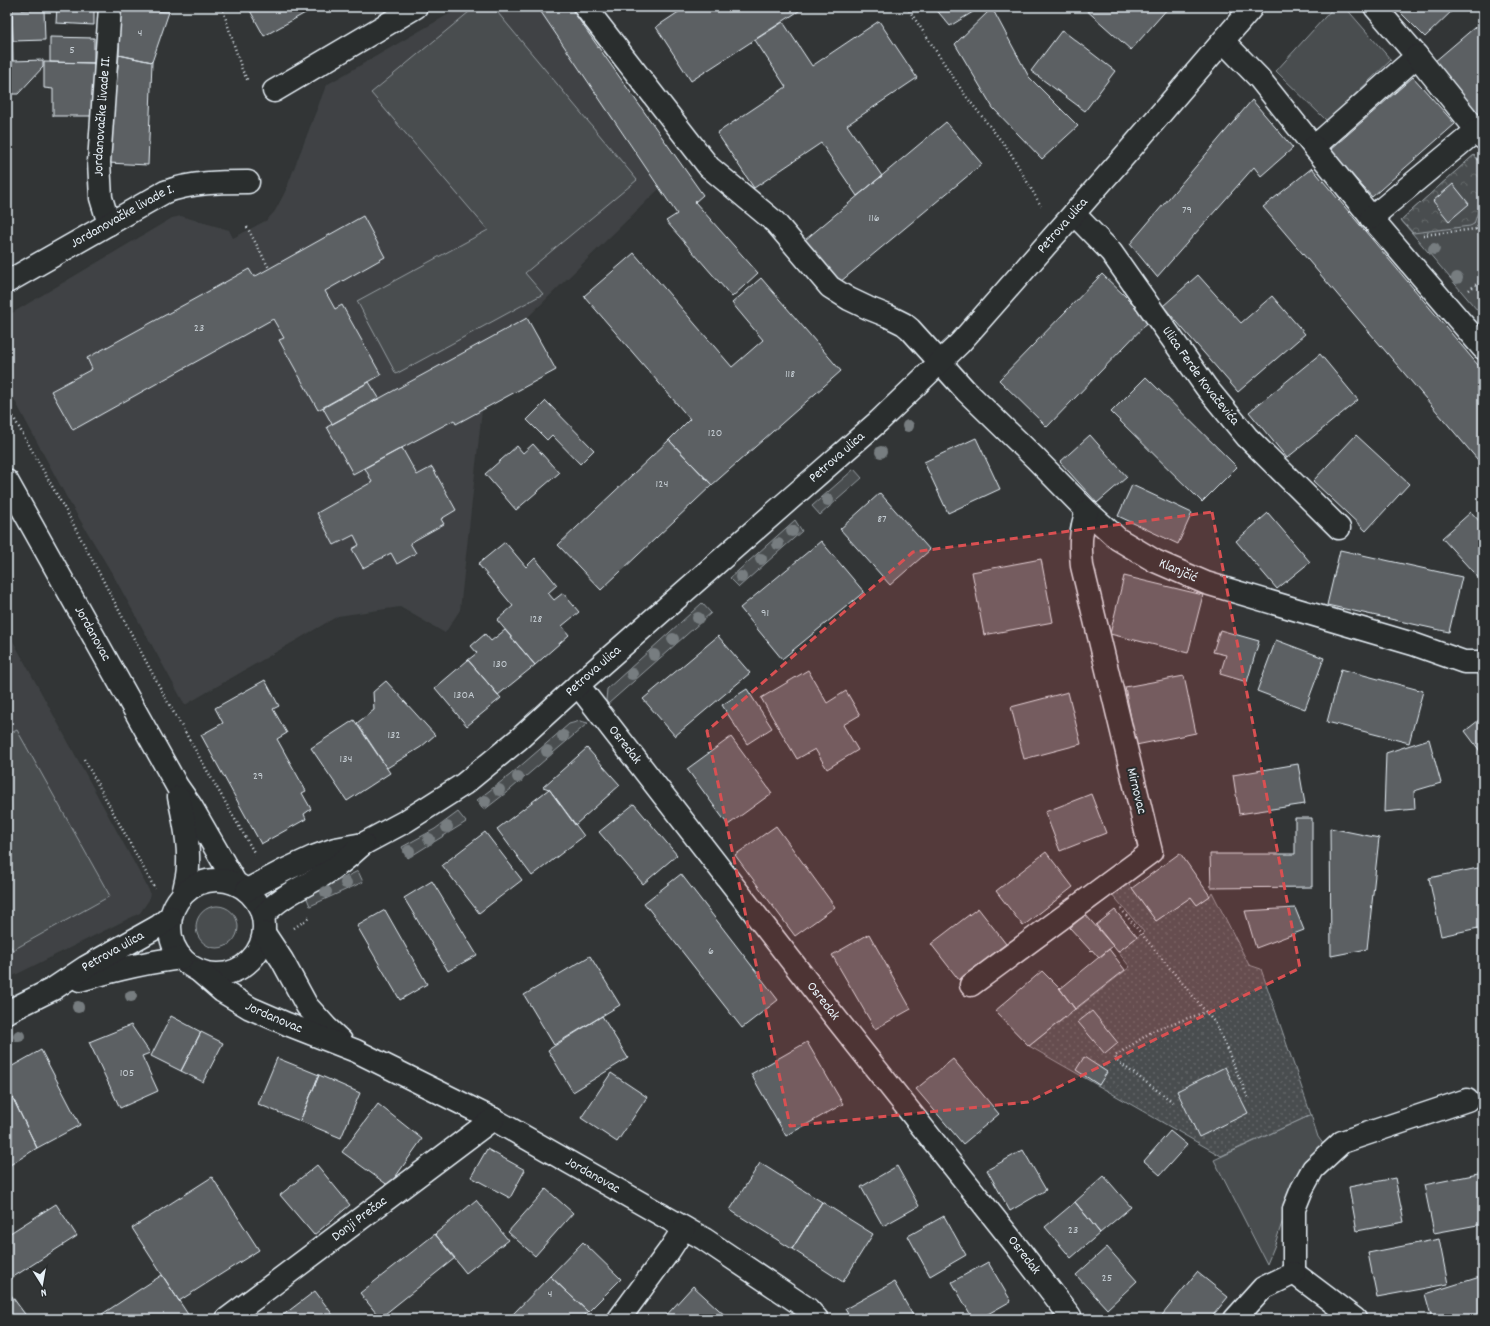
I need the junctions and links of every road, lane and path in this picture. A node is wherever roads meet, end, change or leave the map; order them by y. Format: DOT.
graph roads {
  1 [pos="110,7"];
  2 [pos="222,7"];
  3 [pos="416,7"];
  4 [pos="585,7"];
  5 [pos="907,7"];
  6 [pos="1252,7"];
  7 [pos="1375,7"];
  8 [pos="1223,41"];
  9 [pos="1417,56"];
  10 [pos="250,85"];
  11 [pos="274,91"];
  12 [pos="1480,134"];
  13 [pos="1314,147"];
  14 [pos="248,182"];
  15 [pos="1041,206"];
  16 [pos="1483,208"];
  17 [pos="1074,214"];
  18 [pos="1371,218"];
  19 [pos="109,224"];
  20 [pos="247,227"];
  21 [pos="1476,229"];
  22 [pos="1417,236"];
  23 [pos="1483,236"];
  24 [pos="269,268"];
  25 [pos="7,282"];
  26 [pos="1483,348"];
  27 [pos="940,362"];
  28 [pos="7,406"];
  29 [pos="7,481"];
  30 [pos="1087,511"];
  31 [pos="1339,528"];
  32 [pos="1474,662"];
  33 [pos="578,685"];
  34 [pos="84,759"];
  35 [pos="177,786"];
  36 [pos="363,844"];
  37 [pos="259,860"];
  38 [pos="242,887"];
  39 [pos="1104,887"];
  40 [pos="156,892"];
  41 [pos="183,894"];
  42 [pos="170,917"];
  43 [pos="264,925"];
  44 [pos="181,958"];
  45 [pos="199,971"];
  46 [pos="971,985"];
  47 [pos="56,987"];
  48 [pos="7,1012"];
  49 [pos="1206,1012"];
  50 [pos="356,1051"];
  51 [pos="1248,1098"];
  52 [pos="1467,1100"];
  53 [pos="1173,1102"];
  54 [pos="493,1119"];
  55 [pos="684,1228"];
  56 [pos="1294,1273"];
  57 [pos="1070,1316"];
  58 [pos="227,1319"];
  59 [pos="619,1319"];
  60 [pos="817,1319"];
  61 [pos="1235,1319"];
  62 [pos="1355,1319"];
  1 -- 19 [label="street, Jordanovačke livade II."];
  2 -- 10 [label="path"];
  3 -- 11 [label="street"];
  4 -- 27 [label="street, Klanjčić"];
  5 -- 15 [label="path"];
  6 -- 8 [label="street, Petrova ulica"];
  7 -- 9 [label="street"];
  8 -- 13 [label="street"];
  8 -- 17 [label="street, Petrova ulica"];
  9 -- 12 [label="street"];
  9 -- 13 [label="street"];
  12 -- 18 [label="street"];
  13 -- 18 [label="street"];
  14 -- 19 [label="street, Jordanovačke livade I."];
  16 -- 21 [label="path"];
  17 -- 27 [label="street, Petrova ulica"];
  17 -- 31 [label="street, Ulica Ferde Kovačevića"];
  18 -- 26 [label="street"];
  19 -- 25 [label="street, Jordanovačke livade I."];
  20 -- 24 [label="path"];
  21 -- 22 [label="path"];
  21 -- 23 [label="path"];
  27 -- 30 [label="street, Klanjčić"];
  27 -- 33 [label="street, Petrova ulica"];
  28 -- 37 [label="path"];
  29 -- 35 [label="street, Jordanovac"];
  30 -- 32 [label="street, Klanjčić"];
  30 -- 39 [label="street, Mirnovac"];
  33 -- 36 [label="street, Petrova ulica"];
  33 -- 57 [label="street, Osredak"];
  34 -- 40 [label="path"];
  35 -- 38 [label="street, Jordanovac"];
  35 -- 41 [label="street, Jordanovac"];
  36 -- 38 [label="street, Petrova ulica"];
  36 -- 43 [label="street, Petrova ulica"];
  38 -- 41 [label="street"];
  38 -- 43 [label="street"];
  39 -- 46 [label="street, Mirnovac"];
  39 -- 49 [label="path"];
  41 -- 42 [label="street"];
  42 -- 44 [label="street"];
  42 -- 47 [label="street, Petrova ulica"];
  43 -- 45 [label="street"];
  43 -- 50 [label="street, Jordanovac"];
  44 -- 45 [label="street"];
  44 -- 47 [label="street, Petrova ulica"];
  45 -- 50 [label="street, Jordanovac"];
  47 -- 48 [label="street, Petrova ulica"];
  49 -- 51 [label="path"];
  49 -- 53 [label="path"];
  50 -- 54 [label="street, Jordanovac"];
  52 -- 56 [label="street"];
  54 -- 55 [label="street, Jordanovac"];
  54 -- 58 [label="street, Donji Prečac"];
  55 -- 59 [label="street"];
  55 -- 60 [label="street, Jordanovac"];
  56 -- 61 [label="street"];
  56 -- 62 [label="street"];
}
